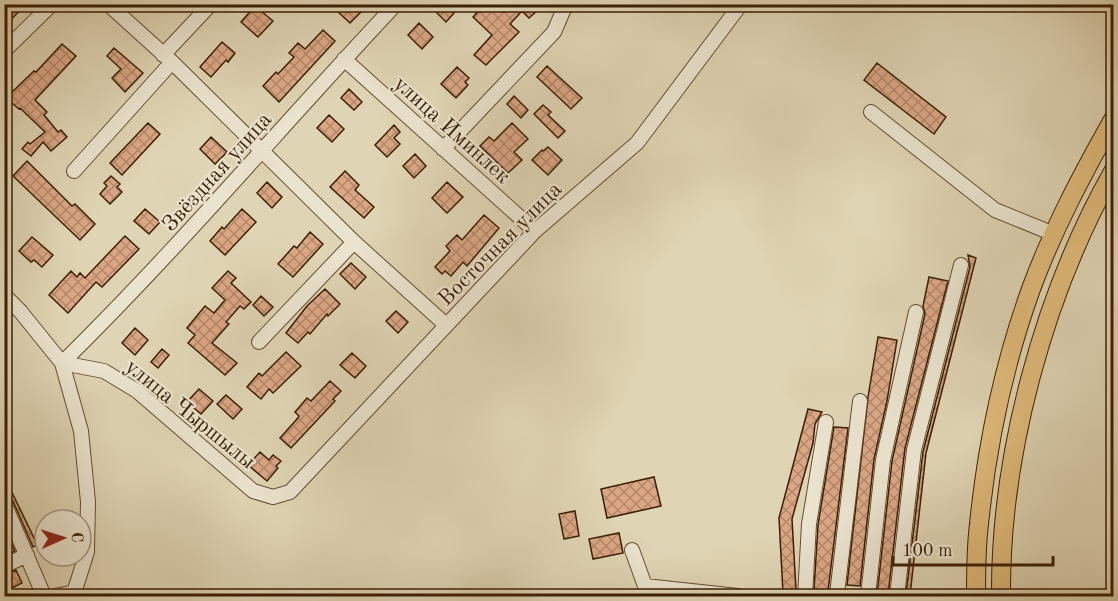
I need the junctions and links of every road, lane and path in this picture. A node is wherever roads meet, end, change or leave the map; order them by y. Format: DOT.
graph roads {
  1 [pos="52,4"];
  2 [pos="108,4"];
  3 [pos="211,4"];
  4 [pos="396,4"];
  5 [pos="566,4"];
  6 [pos="741,4"];
  7 [pos="4,51"];
  8 [pos="167,59"];
  9 [pos="345,59"];
  10 [pos="871,112"];
  11 [pos="1113,118"];
  12 [pos="443,149"];
  13 [pos="262,152"];
  14 [pos="1113,170"];
  15 [pos="74,171"];
  16 [pos="1108,184"];
  17 [pos="535,231"];
  18 [pos="1054,234"];
  19 [pos="354,242"];
  20 [pos="961,265"];
  21 [pos="4,295"];
  22 [pos="916,312"];
  23 [pos="447,325"];
  24 [pos="259,342"];
  25 [pos="62,363"];
  26 [pos="860,401"];
  27 [pos="826,422"];
  28 [pos="273,497"];
  29 [pos="4,503"];
  30 [pos="633,550"];
  31 [pos="27,555"];
  32 [pos="4,566"];
  33 [pos="74,594"];
  34 [pos="975,596"];
  35 [pos="44,597"];
  36 [pos="55,597"];
  37 [pos="738,597"];
  38 [pos="805,597"];
  39 [pos="843,597"];
  40 [pos="868,597"];
  41 [pos="897,597"];
  42 [pos="1001,597"];
  1 -- 7 [label="street"];
  2 -- 8 [label="street"];
  3 -- 8 [label="street"];
  4 -- 9 [label="street, Звёздная улица"];
  5 -- 12 [label="street"];
  6 -- 17 [label="street, Восточная улица"];
  8 -- 13 [label="street"];
  8 -- 15 [label="street"];
  9 -- 12 [label="street, улица Иминлек"];
  9 -- 13 [label="street, Звёздная улица"];
  10 -- 18 [label="street"];
  11 -- 18 [label="main road"];
  12 -- 17 [label="street, улица Иминлек"];
  13 -- 19 [label="street"];
  13 -- 25 [label="street, Звёздная улица"];
  14 -- 16 [label="main road"];
  16 -- 42 [label="main road"];
  17 -- 23 [label="street, Восточная улица"];
  18 -- 34 [label="main road"];
  19 -- 23 [label="street"];
  19 -- 24 [label="street"];
  20 -- 41 [label="street"];
  21 -- 25 [label="street"];
  22 -- 40 [label="street"];
  23 -- 28 [label="street, Восточная улица"];
  25 -- 28 [label="street, улица Чыршылы"];
  25 -- 33 [label="street"];
  26 -- 39 [label="street"];
  27 -- 38 [label="street"];
  29 -- 31 [label="street"];
  30 -- 37 [label="street"];
  31 -- 32 [label="street"];
  31 -- 35 [label="street"];
  33 -- 36 [label="street"];
}
